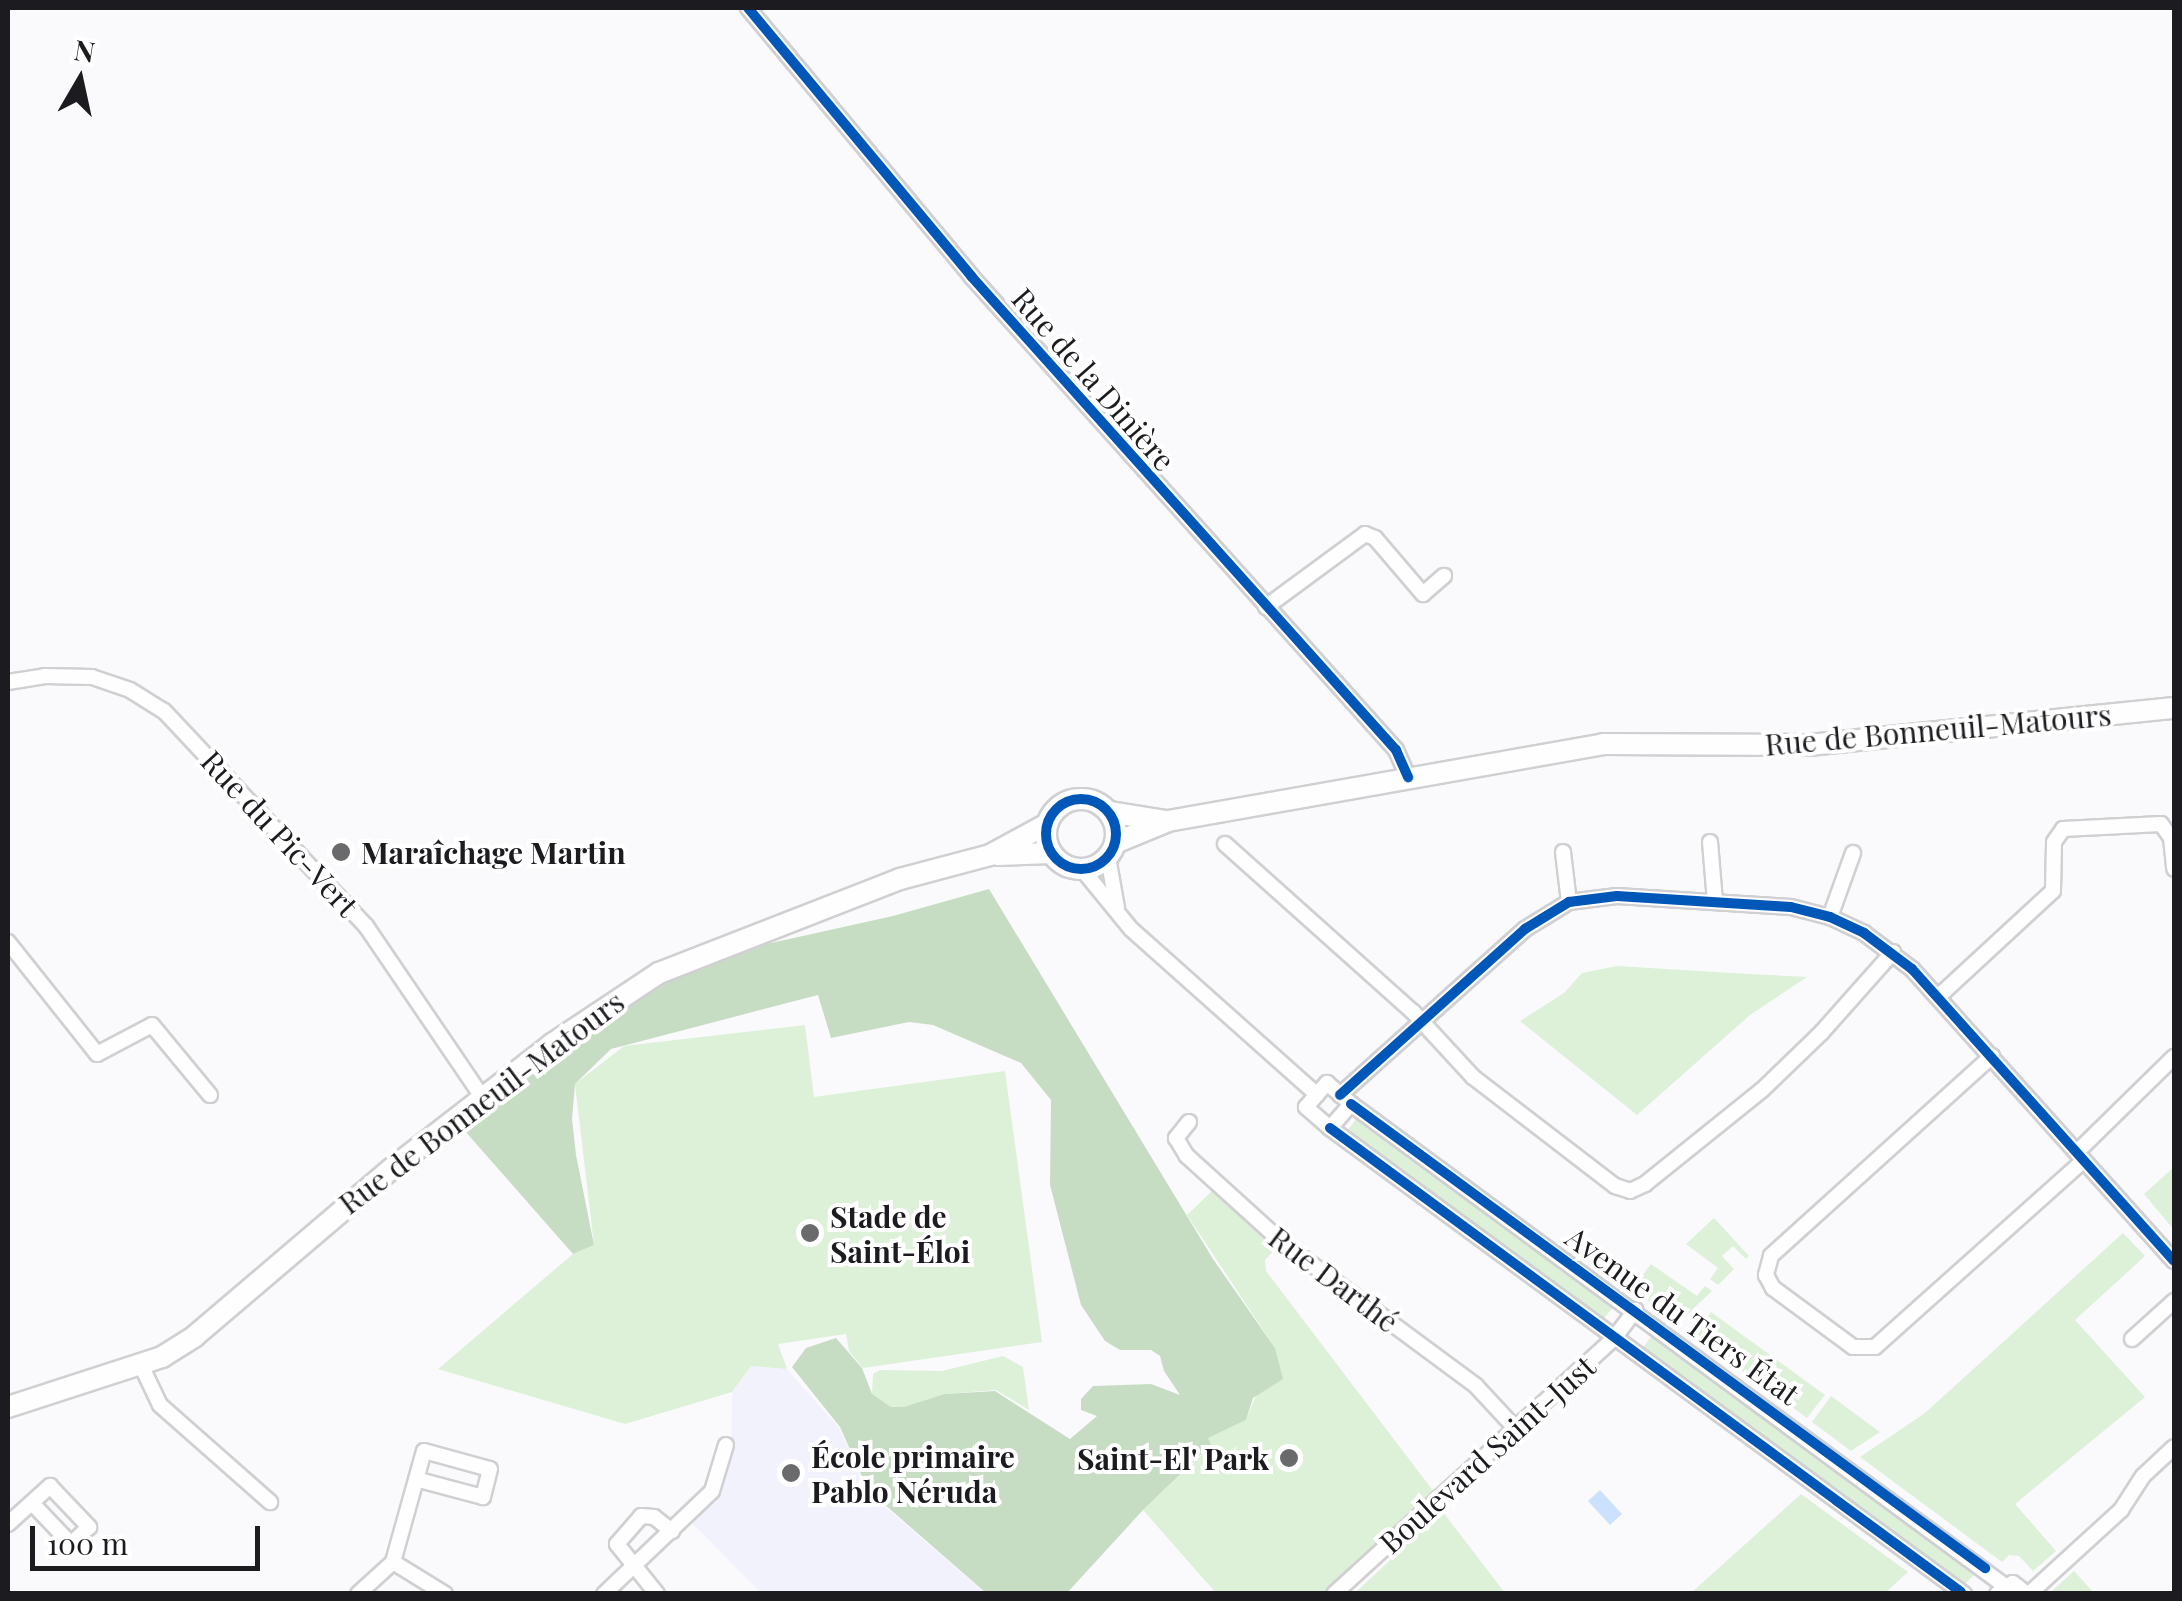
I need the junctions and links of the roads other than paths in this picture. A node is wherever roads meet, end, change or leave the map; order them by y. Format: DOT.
graph roads {
  1 [pos="748,8"];
  2 [pos="1444,576"];
  3 [pos="1266,608"];
  4 [pos="8,682"];
  5 [pos="2174,708"];
  6 [pos="1408,777"];
  7 [pos="1109,812"];
  8 [pos="1168,821"];
  9 [pos="1047,824"];
  10 [pos="1710,842"];
  11 [pos="1225,844"];
  12 [pos="1111,850"];
  13 [pos="1563,852"];
  14 [pos="1853,853"];
  15 [pos="1051,854"];
  16 [pos="990,855"];
  17 [pos="2174,868"];
  18 [pos="1082,870"];
  19 [pos="1715,901"];
  20 [pos="1569,902"];
  21 [pos="1118,914"];
  22 [pos="1830,917"];
  23 [pos="8,942"];
  24 [pos="1892,952"];
  25 [pos="1938,997"];
  26 [pos="1421,1022"];
  27 [pos="1992,1056"];
  28 [pos="2174,1057"];
  29 [pos="210,1095"];
  30 [pos="1317,1095"];
  31 [pos="483,1098"];
  32 [pos="1346,1100"];
  33 [pos="1190,1122"];
  34 [pos="1330,1128"];
  35 [pos="2081,1156"];
  36 [pos="2174,1261"];
  37 [pos="2174,1301"];
  38 [pos="1635,1310"];
  39 [pos="1615,1337"];
  40 [pos="2132,1339"];
  41 [pos="141,1365"];
  42 [pos="8,1407"];
  43 [pos="1514,1428"];
  44 [pos="726,1445"];
  45 [pos="2174,1447"];
  46 [pos="416,1479"];
  47 [pos="270,1502"];
  48 [pos="32,1503"];
  49 [pos="8,1524"];
  50 [pos="672,1532"];
  51 [pos="394,1562"];
  52 [pos="634,1566"];
  53 [pos="2001,1590"];
  54 [pos="358,1594"];
  55 [pos="446,1594"];
  56 [pos="604,1594"];
  57 [pos="657,1594"];
  58 [pos="1334,1594"];
  59 [pos="1964,1594"];
  60 [pos="2028,1594"];
  1 -- 3 [label="street, Rue de la Dinière"];
  2 -- 3 [label="street"];
  3 -- 6 [label="street, Rue de la Dinière"];
  4 -- 31 [label="street, Rue du Pic-Vert"];
  5 -- 6 [label="main road, Rue de Bonneuil-Matours"];
  6 -- 8 [label="main road, Rue de Bonneuil-Matours"];
  7 -- 8 [label="main road, Rue de Bonneuil-Matours"];
  7 -- 9 [label="main road"];
  7 -- 12 [label="main road"];
  8 -- 12 [label="main road, Rue de Bonneuil-Matours"];
  9 -- 15 [label="main road"];
  9 -- 16 [label="main road, Rue de Bonneuil-Matours"];
  10 -- 19 [label="street"];
  11 -- 26 [label="street"];
  12 -- 18 [label="main road"];
  12 -- 21 [label="street"];
  13 -- 20 [label="street"];
  14 -- 22 [label="street"];
  15 -- 16 [label="main road, Rue de Bonneuil-Matours"];
  15 -- 18 [label="main road"];
  16 -- 31 [label="main road, Rue de Bonneuil-Matours"];
  17 -- 25 [label="street"];
  18 -- 21 [label="street"];
  19 -- 20 [label="street"];
  19 -- 22 [label="street"];
  20 -- 26 [label="street"];
  21 -- 30 [label="street"];
  22 -- 24 [label="street"];
  23 -- 29 [label="street"];
  24 -- 25 [label="street"];
  24 -- 26 [label="street"];
  25 -- 27 [label="street"];
  26 -- 32 [label="street"];
  27 -- 35 [label="street"];
  27 -- 35 [label="street"];
  28 -- 35 [label="street"];
  30 -- 32 [label="street"];
  30 -- 34 [label="street"];
  31 -- 41 [label="main road, Rue de Bonneuil-Matours"];
  32 -- 34 [label="street"];
  32 -- 38 [label="street, Avenue du Tiers État"];
  33 -- 43 [label="street, Rue Darthé"];
  34 -- 39 [label="street, Avenue du Tiers État"];
  35 -- 36 [label="street"];
  37 -- 40 [label="street"];
  38 -- 39 [label="street, Boulevard Saint-Just"];
  38 -- 53 [label="street, Avenue du Tiers État"];
  39 -- 43 [label="street, Boulevard Saint-Just"];
  39 -- 59 [label="street, Avenue du Tiers État"];
  41 -- 42 [label="main road, Rue de Bonneuil-Matours"];
  41 -- 47 [label="street"];
  43 -- 58 [label="street, Boulevard Saint-Just"];
  44 -- 50 [label="street"];
  45 -- 60 [label="street"];
  46 -- 46 [label="street"];
  46 -- 51 [label="street"];
  48 -- 49 [label="street"];
  50 -- 52 [label="street"];
  50 -- 52 [label="street"];
  51 -- 54 [label="street"];
  51 -- 55 [label="street"];
  52 -- 56 [label="street"];
  52 -- 57 [label="street"];
  53 -- 60 [label="street, Avenue du Tiers État"];
}
